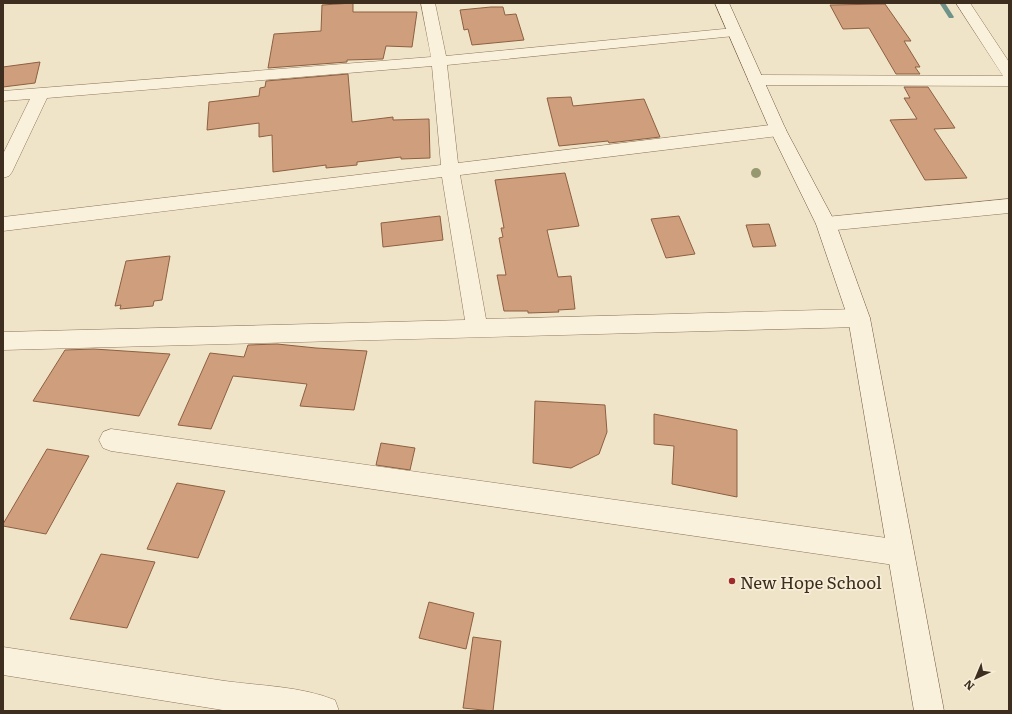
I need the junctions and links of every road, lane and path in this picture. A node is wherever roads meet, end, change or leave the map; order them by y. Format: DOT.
graph roads {
  1 [pos="428,3"];
  2 [pos="722,3"];
  3 [pos="963,3"];
  4 [pos="734,32"];
  5 [pos="439,61"];
  6 [pos="1009,74"];
  7 [pos="756,80"];
  8 [pos="1009,81"];
  9 [pos="41,93"];
  10 [pos="3,96"];
  11 [pos="778,130"];
  12 [pos="450,170"];
  13 [pos="3,172"];
  14 [pos="1009,206"];
  15 [pos="3,224"];
  16 [pos="826,224"];
  17 [pos="859,318"];
  18 [pos="477,328"];
  19 [pos="3,341"];
  20 [pos="111,440"];
  21 [pos="900,553"];
  22 [pos="3,661"];
  23 [pos="309,709"];
  24 [pos="929,711"];
  1 -- 5 [label="street"];
  2 -- 4 [label="street"];
  3 -- 6 [label="street"];
  4 -- 5 [label="street"];
  4 -- 7 [label="street"];
  5 -- 9 [label="street"];
  5 -- 12 [label="street"];
  7 -- 8 [label="street"];
  7 -- 11 [label="street"];
  9 -- 10 [label="street"];
  9 -- 13 [label="street"];
  11 -- 12 [label="street"];
  11 -- 16 [label="street"];
  12 -- 15 [label="street"];
  12 -- 18 [label="street"];
  14 -- 16 [label="street"];
  16 -- 17 [label="street"];
  17 -- 18 [label="street"];
  17 -- 21 [label="street"];
  18 -- 19 [label="street"];
  20 -- 21 [label="street"];
  21 -- 24 [label="street"];
  22 -- 23 [label="street"];
}
